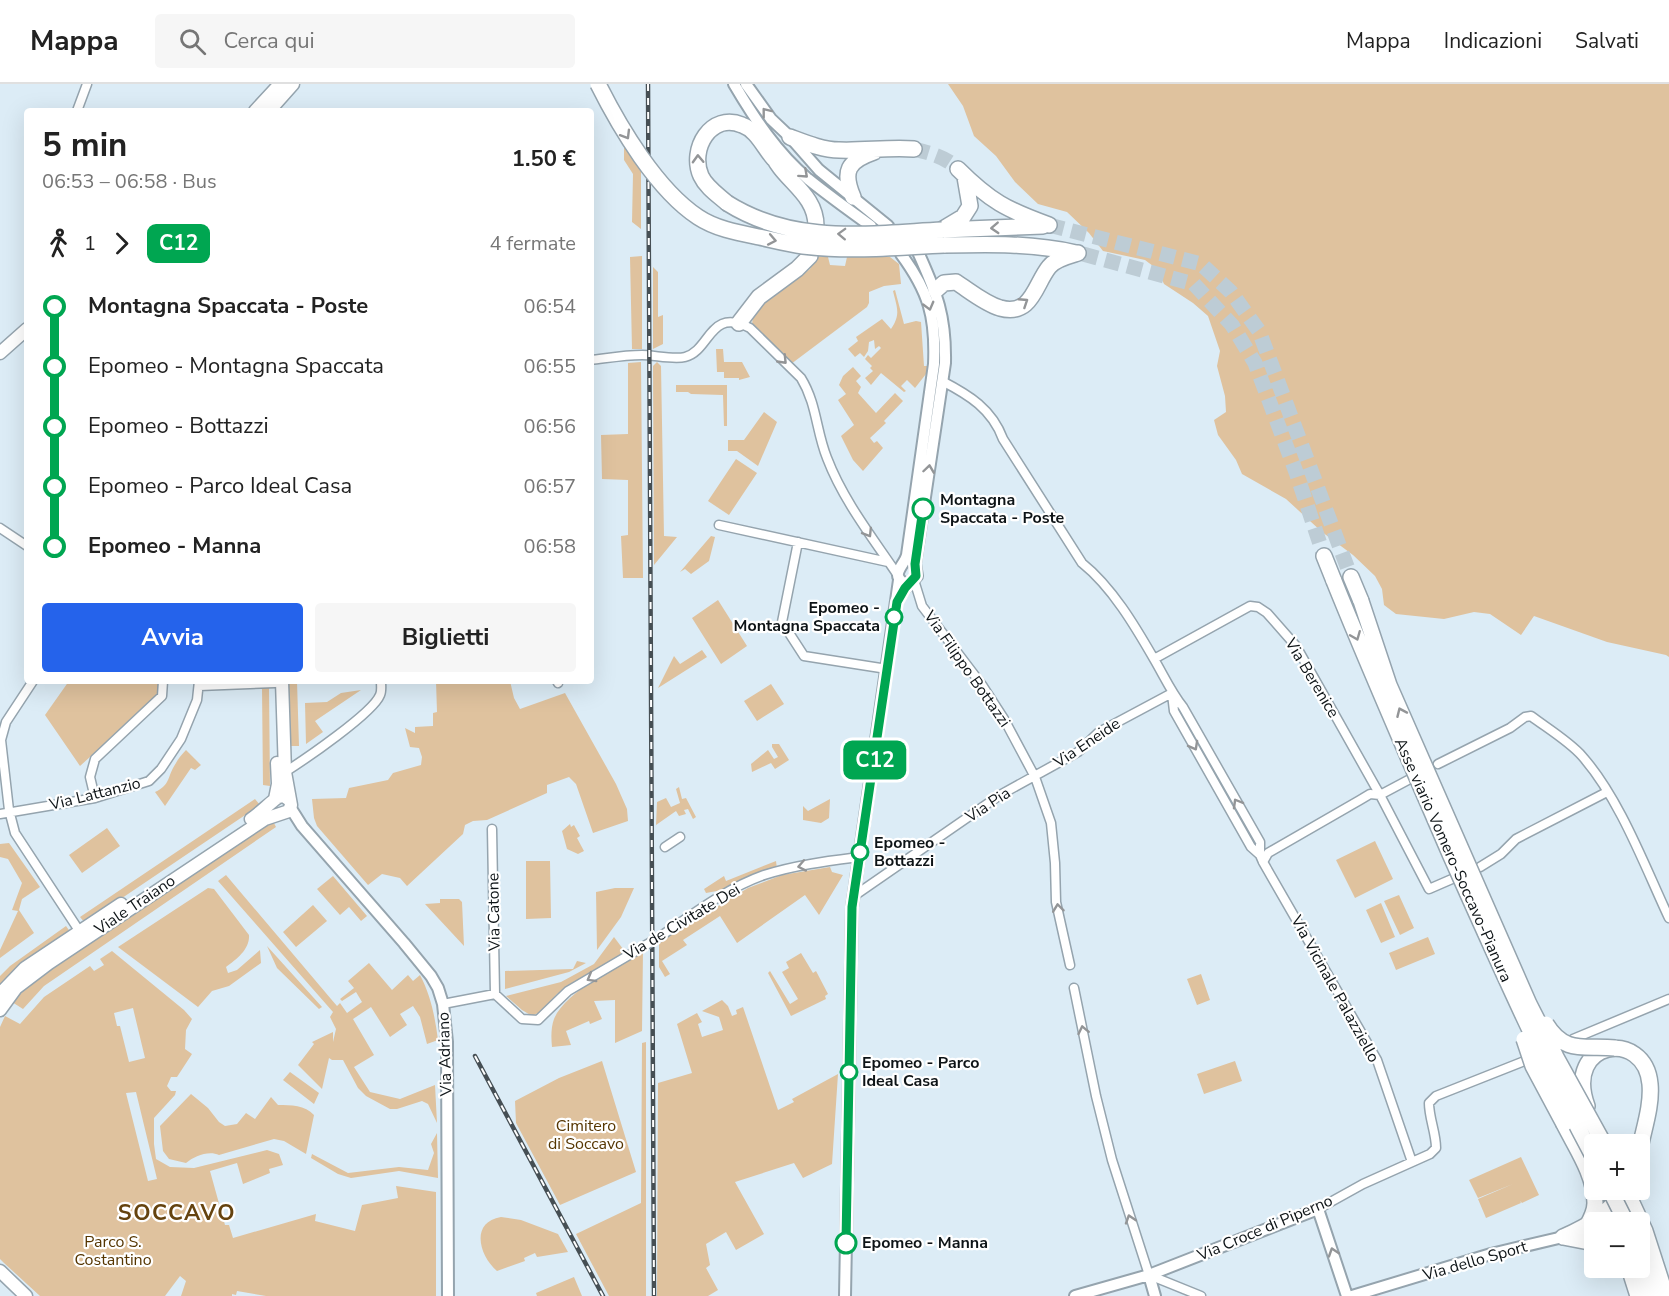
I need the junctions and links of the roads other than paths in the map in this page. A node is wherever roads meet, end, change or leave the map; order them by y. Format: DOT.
graph roads {
  1 [pos="87,84"];
  2 [pos="280,84"];
  3 [pos="293,84"];
  4 [pos="598,84"];
  5 [pos="734,84"];
  6 [pos="746,84"];
  7 [pos="78,108"];
  8 [pos="258,108"];
  9 [pos="272,108"];
  10 [pos="764,131"];
  11 [pos="790,137"];
  12 [pos="890,147"];
  13 [pos="914,149"];
  14 [pos="774,159"];
  15 [pos="853,196"];
  16 [pos="816,225"];
  17 [pos="871,226"];
  18 [pos="888,226"];
  19 [pos="943,238"];
  20 [pos="918,252"];
  21 [pos="901,255"];
  22 [pos="810,256"];
  23 [pos="936,290"];
  24 [pos="24,321"];
  25 [pos="739,323"];
  26 [pos="24,332"];
  27 [pos="0,342"];
  28 [pos="0,353"];
  29 [pos="594,360"];
  30 [pos="942,381"];
  31 [pos="719,525"];
  32 [pos="0,528"];
  33 [pos="798,542"];
  34 [pos="24,544"];
  35 [pos="1324,556"];
  36 [pos="902,572"];
  37 [pos="1351,577"];
  38 [pos="1154,659"];
  39 [pos="887,669"];
  40 [pos="31,684"];
  41 [pos="163,684"];
  42 [pos="199,684"];
  43 [pos="279,684"];
  44 [pos="279,684"];
  45 [pos="381,684"];
  46 [pos="1172,693"];
  47 [pos="1438,764"];
  48 [pos="285,772"];
  49 [pos="1035,777"];
  50 [pos="1410,779"];
  51 [pos="1607,792"];
  52 [pos="1380,795"];
  53 [pos="95,798"];
  54 [pos="274,800"];
  55 [pos="285,809"];
  56 [pos="10,813"];
  57 [pos="0,814"];
  58 [pos="492,829"];
  59 [pos="680,837"];
  60 [pos="665,848"];
  61 [pos="860,856"];
  62 [pos="1261,859"];
  63 [pos="1480,867"];
  64 [pos="1452,879"];
  65 [pos="854,897"];
  66 [pos="1669,918"];
  67 [pos="82,935"];
  68 [pos="1070,965"];
  69 [pos="1499,965"];
  70 [pos="1514,970"];
  71 [pos="1074,988"];
  72 [pos="0,994"];
  73 [pos="495,994"];
  74 [pos="1669,999"];
  75 [pos="443,1004"];
  76 [pos="0,1010"];
  77 [pos="1573,1039"];
  78 [pos="1615,1048"];
  79 [pos="1527,1060"];
  80 [pos="1593,1123"];
  81 [pos="1599,1134"];
  82 [pos="1643,1134"];
  83 [pos="1584,1139"];
  84 [pos="1412,1162"];
  85 [pos="1617,1200"];
  86 [pos="1630,1200"];
  87 [pos="1318,1209"];
  88 [pos="1594,1212"];
  89 [pos="1604,1212"];
  90 [pos="1584,1227"];
  91 [pos="1563,1237"];
  92 [pos="1584,1241"];
  93 [pos="0,1271"];
  94 [pos="1149,1275"];
  95 [pos="1632,1278"];
  96 [pos="1647,1278"];
  97 [pos="0,1281"];
  98 [pos="21,1295"];
  99 [pos="448,1296"];
  100 [pos="845,1296"];
  101 [pos="1075,1296"];
  102 [pos="1155,1296"];
  103 [pos="1201,1296"];
  104 [pos="1347,1296"];
  105 [pos="1352,1296"];
  106 [pos="1638,1296"];
  107 [pos="1652,1296"];
  108 [pos="1666,1296"];
  1 -- 7 [label="street"];
  2 -- 8 [label="main road"];
  3 -- 9 [label="main road"];
  4 -- 19 [label="highway, one-way, bridge"];
  5 -- 10 [label="street"];
  11 -- 6 [label="street, one-way"];
  10 -- 14 [label="highway"];
  10 -- 17 [label="street, one-way"];
  11 -- 12 [label="highway"];
  11 -- 15 [label="street"];
  12 -- 13 [label="highway"];
  12 -- 15 [label="highway"];
  14 -- 16 [label="highway"];
  19 -- 14 [label="highway, one-way, bridge"];
  15 -- 18 [label="street"];
  19 -- 19 [label="highway, one-way"];
  23 -- 19 [label="highway, one-way"];
  20 -- 23 [label="street"];
  21 -- 36 [label="street, one-way"];
  22 -- 25 [label="highway"];
  23 -- 30 [label="street"];
  24 -- 27 [label="main road"];
  25 -- 29 [label="street"];
  25 -- 36 [label="street, Via Filippo Bottazzi, one-way"];
  26 -- 28 [label="main road"];
  36 -- 30 [label="street, one-way"];
  30 -- 38 [label="street, Via Vicinale Palazziello"];
  31 -- 33 [label="street"];
  32 -- 34 [label="street"];
  33 -- 36 [label="street"];
  33 -- 39 [label="street"];
  35 -- 69 [label="highway, Asse viario Vomero-Soccavo-Pianura, one-way, bridge"];
  36 -- 39 [label="street"];
  36 -- 49 [label="street, Via Filippo Bottazzi"];
  70 -- 37 [label="highway, Asse viario Vomero-Soccavo-Pianura, one-way, bridge"];
  38 -- 46 [label="street, Via Vicinale Palazziello"];
  38 -- 52 [label="street, Via Berenice"];
  39 -- 61 [label="street"];
  40 -- 56 [label="street"];
  41 -- 53 [label="street"];
  42 -- 53 [label="street, Via Lattanzio"];
  43 -- 48 [label="main road"];
  44 -- 54 [label="main road"];
  45 -- 48 [label="street"];
  46 -- 49 [label="street, Via Eneide"];
  46 -- 62 [label="street, Via Vicinale Palazziello"];
  47 -- 51 [label="street"];
  48 -- 55 [label="main road"];
  49 -- 65 [label="street, Via Pia"];
  68 -- 49 [label="street, Via Filippo Bottazzi, one-way"];
  50 -- 52 [label="street"];
  51 -- 63 [label="street"];
  51 -- 66 [label="street"];
  52 -- 62 [label="street"];
  52 -- 64 [label="street"];
  53 -- 56 [label="street, Via Lattanzio"];
  54 -- 55 [label="main road"];
  54 -- 67 [label="main road, Viale Traiano"];
  55 -- 67 [label="main road, Viale Traiano"];
  55 -- 75 [label="street, Via Adriano"];
  56 -- 57 [label="street, Via Lattanzio"];
  56 -- 67 [label="street"];
  58 -- 73 [label="street, Via Catone"];
  59 -- 60 [label="street"];
  61 -- 65 [label="street"];
  61 -- 73 [label="street, Via de Civitate Dei, one-way, bridge"];
  62 -- 84 [label="street, Via Vicinale Palazziello"];
  65 -- 100 [label="street"];
  67 -- 72 [label="main road, Viale Traiano"];
  67 -- 76 [label="main road, Viale Traiano"];
  69 -- 83 [label="highway, Asse viario Vomero-Soccavo-Pianura, bridge"];
  69 -- 88 [label="highway, bridge"];
  70 -- 78 [label="highway, bridge"];
  70 -- 80 [label="highway, Asse viario Vomero-Soccavo-Pianura, bridge"];
  94 -- 71 [label="street, one-way"];
  73 -- 75 [label="street"];
  74 -- 77 [label="street"];
  75 -- 99 [label="street, Via Adriano"];
  78 -- 80 [label="highway, bridge"];
  78 -- 82 [label="highway"];
  79 -- 84 [label="street, Via Croce di Piperno"];
  80 -- 81 [label="highway, Asse viario Vomero-Soccavo-Pianura, bridge"];
  84 -- 87 [label="street, Via Croce di Piperno"];
  85 -- 89 [label="highway"];
  86 -- 108 [label="highway"];
  87 -- 94 [label="street, Via Croce di Piperno"];
  104 -- 87 [label="street, one-way"];
  90 -- 91 [label="highway"];
  91 -- 92 [label="highway"];
  91 -- 105 [label="street, Via dello Sport"];
  93 -- 98 [label="main road"];
  94 -- 101 [label="street, Via Croce di Piperno"];
  94 -- 102 [label="street"];
  94 -- 103 [label="street"];
  95 -- 106 [label="highway"];
  96 -- 107 [label="highway"];
  97 -- 98 [label="main road"];
}
